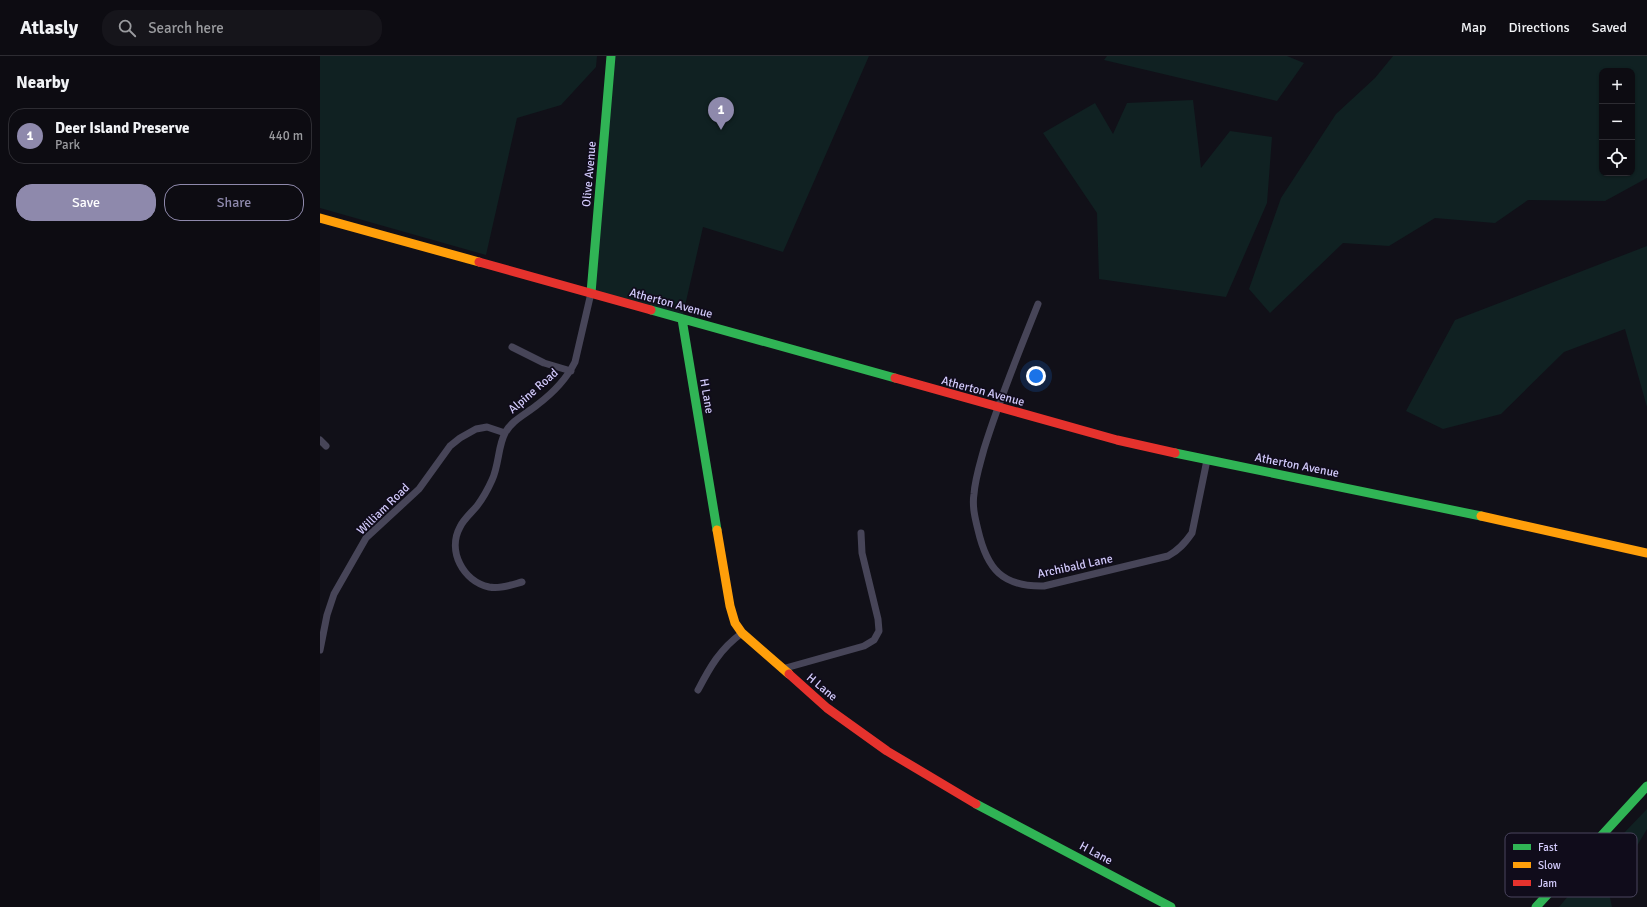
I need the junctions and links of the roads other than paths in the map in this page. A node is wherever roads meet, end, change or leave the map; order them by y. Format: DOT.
graph roads {
  1 [pos="611,56"];
  2 [pos="320,218"];
  3 [pos="590,293"];
  4 [pos="1038,304"];
  5 [pos="682,319"];
  6 [pos="512,347"];
  7 [pos="571,372"];
  8 [pos="997,407"];
  9 [pos="505,433"];
  10 [pos="320,440"];
  11 [pos="326,446"];
  12 [pos="1207,460"];
  13 [pos="860,533"];
  14 [pos="1647,553"];
  15 [pos="522,582"];
  16 [pos="742,634"];
  17 [pos="320,650"];
  18 [pos="782,669"];
  19 [pos="698,690"];
  20 [pos="1647,786"];
  21 [pos="1604,833"];
  22 [pos="1545,897"];
  23 [pos="1172,907"];
  24 [pos="1536,907"];
  1 -- 3 [label="main road, Olive Avenue"];
  2 -- 3 [label="main road, Atherton Avenue"];
  3 -- 5 [label="main road, Atherton Avenue"];
  3 -- 7 [label="street, Alpine Road"];
  4 -- 8 [label="street, Archibald Lane"];
  5 -- 8 [label="main road, Atherton Avenue"];
  5 -- 16 [label="main road, H Lane"];
  6 -- 7 [label="street"];
  7 -- 9 [label="street, Alpine Road"];
  8 -- 12 [label="main road, Atherton Avenue"];
  8 -- 12 [label="street, Archibald Lane"];
  9 -- 15 [label="street, Alpine Road"];
  9 -- 17 [label="street, William Road"];
  10 -- 11 [label="street"];
  12 -- 14 [label="main road, Atherton Avenue"];
  13 -- 18 [label="street"];
  16 -- 18 [label="main road, H Lane"];
  16 -- 19 [label="street"];
  18 -- 23 [label="main road, H Lane"];
  20 -- 21 [label="main road"];
  22 -- 24 [label="main road"];
}
